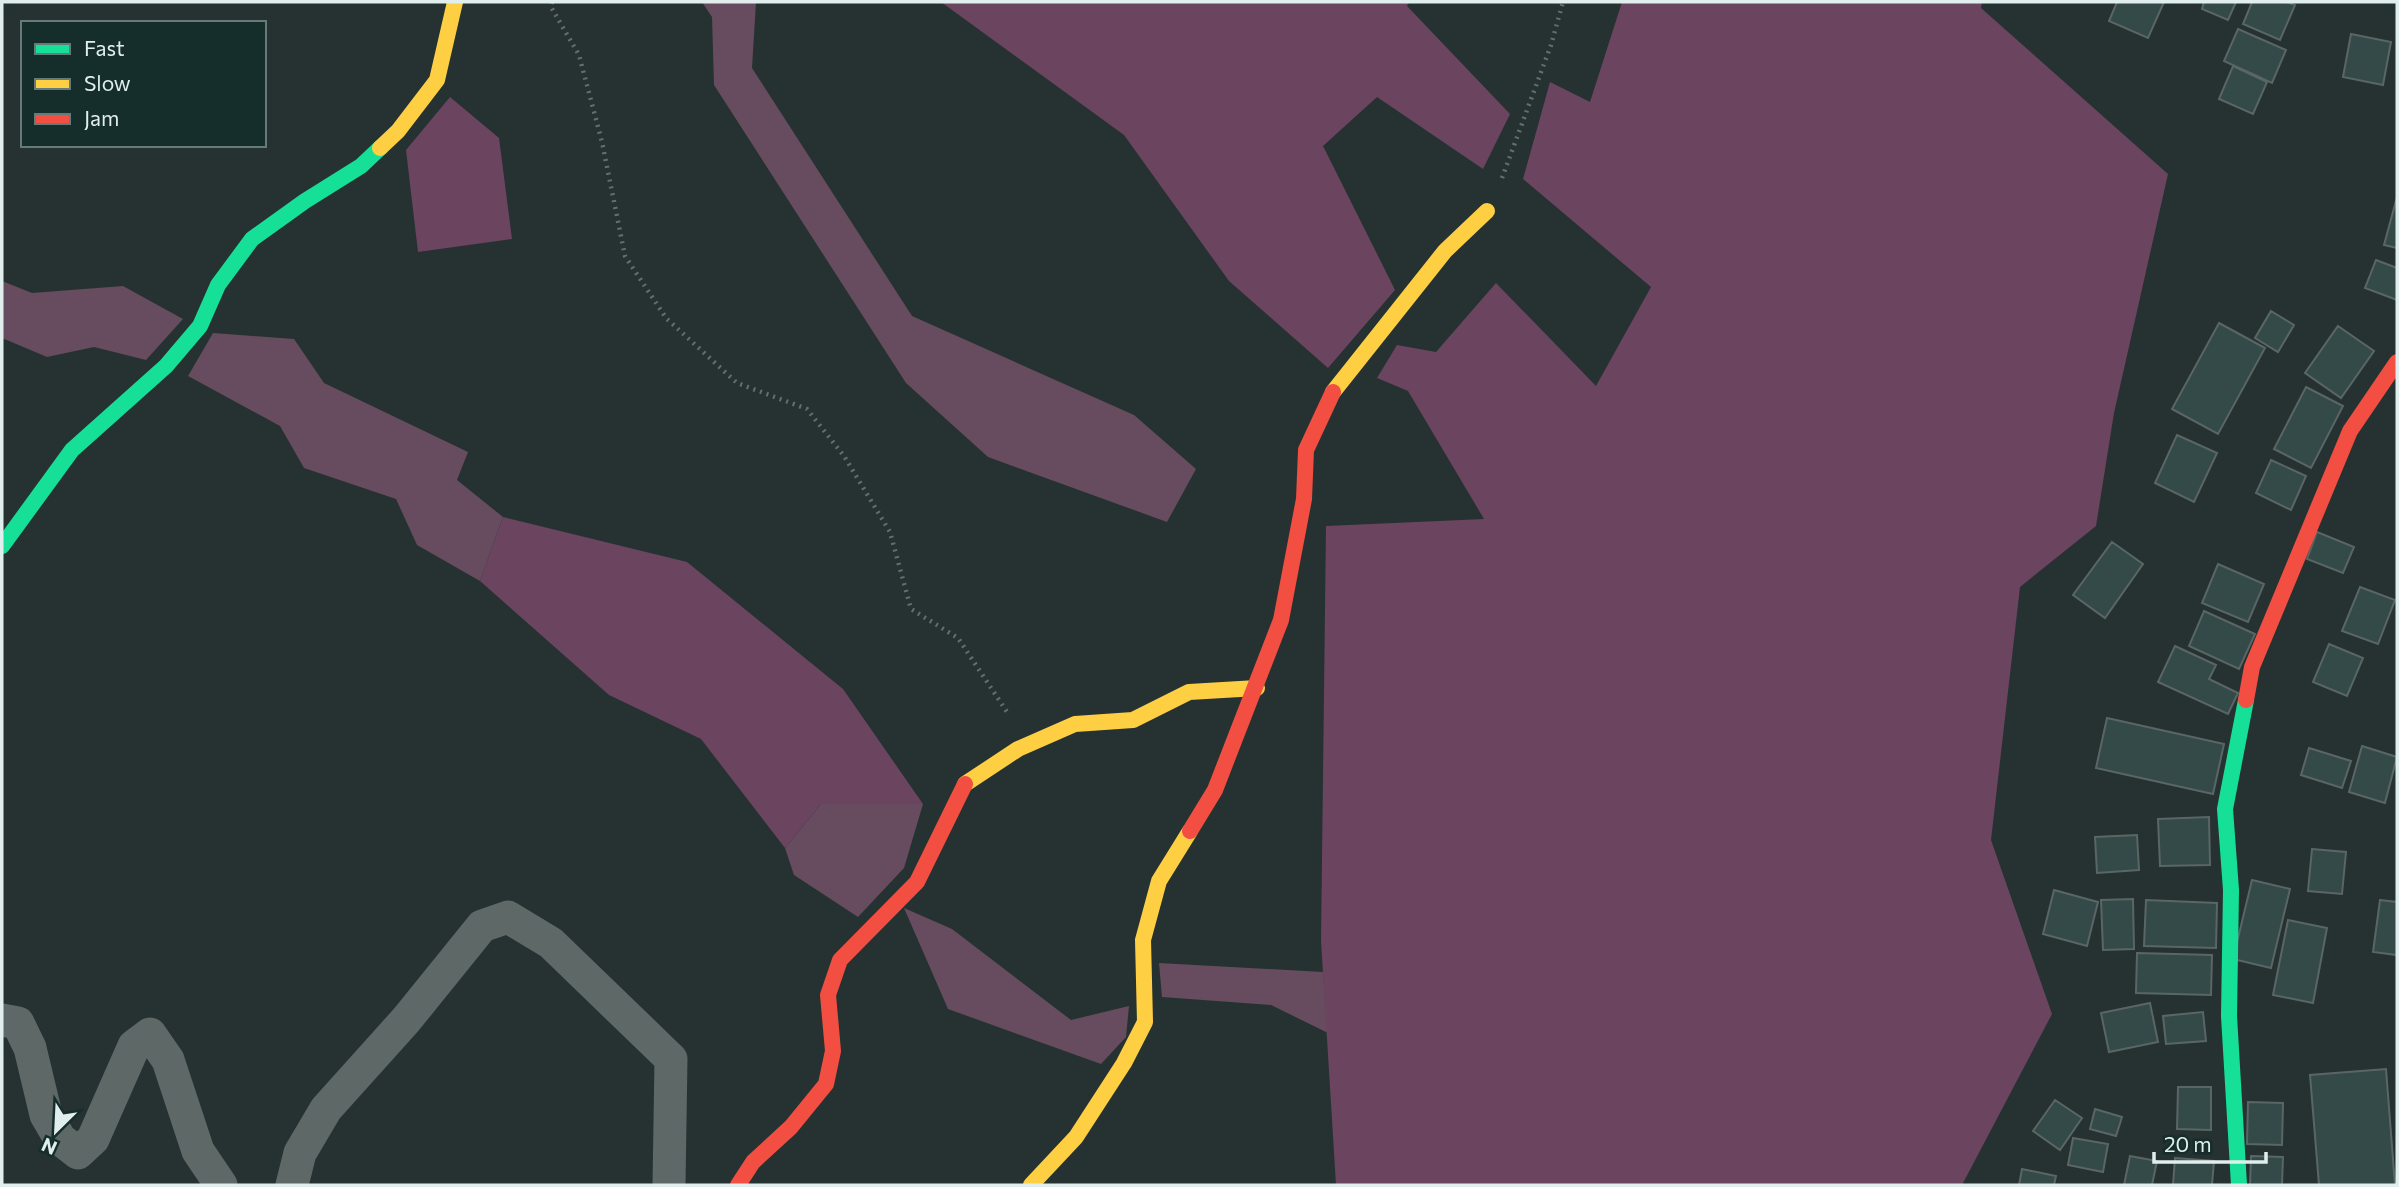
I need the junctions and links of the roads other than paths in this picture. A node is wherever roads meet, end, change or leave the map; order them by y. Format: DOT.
graph roads {
  1 [pos="455,2"];
  2 [pos="1487,211"];
  3 [pos="2397,362"];
  4 [pos="2,546"];
  5 [pos="1257,688"];
  6 [pos="2,1020"];
  7 [pos="222,1185"];
  8 [pos="292,1185"];
  9 [pos="669,1185"];
  10 [pos="738,1185"];
  11 [pos="1031,1185"];
  12 [pos="2239,1185"];
  1 -- 4 [label="street"];
  2 -- 5 [label="street"];
  3 -- 12 [label="street"];
  5 -- 10 [label="street"];
  5 -- 11 [label="street"];
  6 -- 7 [label="street"];
  8 -- 9 [label="street"];
}
